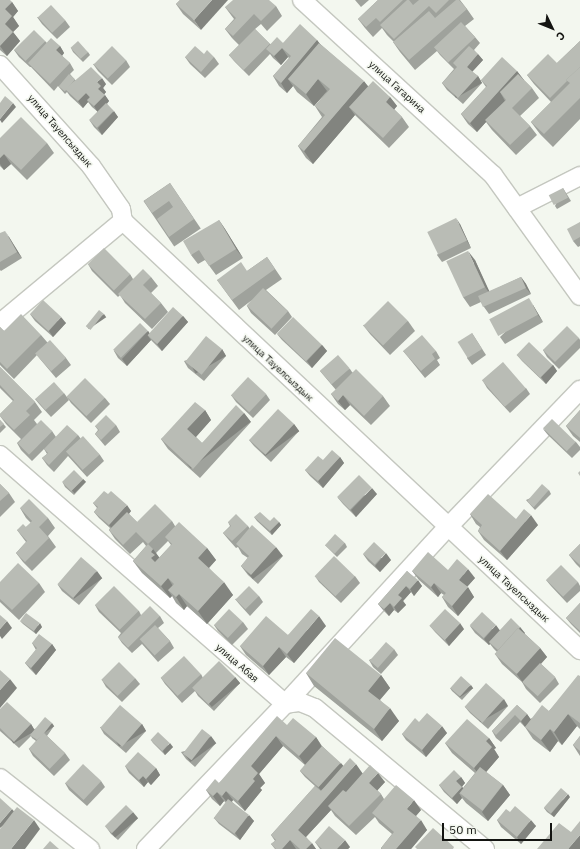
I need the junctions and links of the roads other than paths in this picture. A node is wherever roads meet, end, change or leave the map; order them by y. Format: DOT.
graph roads {
  1 [pos="302,0"];
  2 [pos="0,65"];
  3 [pos="580,176"];
  4 [pos="517,208"];
  5 [pos="123,221"];
  6 [pos="580,296"];
  7 [pos="0,323"];
  8 [pos="580,390"];
  9 [pos="0,455"];
  10 [pos="447,528"];
  11 [pos="580,650"];
  12 [pos="284,704"];
  13 [pos="0,778"];
  14 [pos="90,849"];
  15 [pos="146,849"];
  16 [pos="485,849"];
  1 -- 4 [label="street, улица Гагарина"];
  2 -- 5 [label="street, улица Тауелсыздык"];
  3 -- 4 [label="street"];
  4 -- 6 [label="street, улица Гагарина"];
  5 -- 7 [label="street"];
  5 -- 10 [label="street, улица Тауелсыздык"];
  8 -- 10 [label="street"];
  9 -- 12 [label="street, улица Абая"];
  10 -- 11 [label="street, улица Тауелсыздык"];
  10 -- 12 [label="street"];
  12 -- 15 [label="street"];
  12 -- 16 [label="street"];
  13 -- 14 [label="street"];
}
